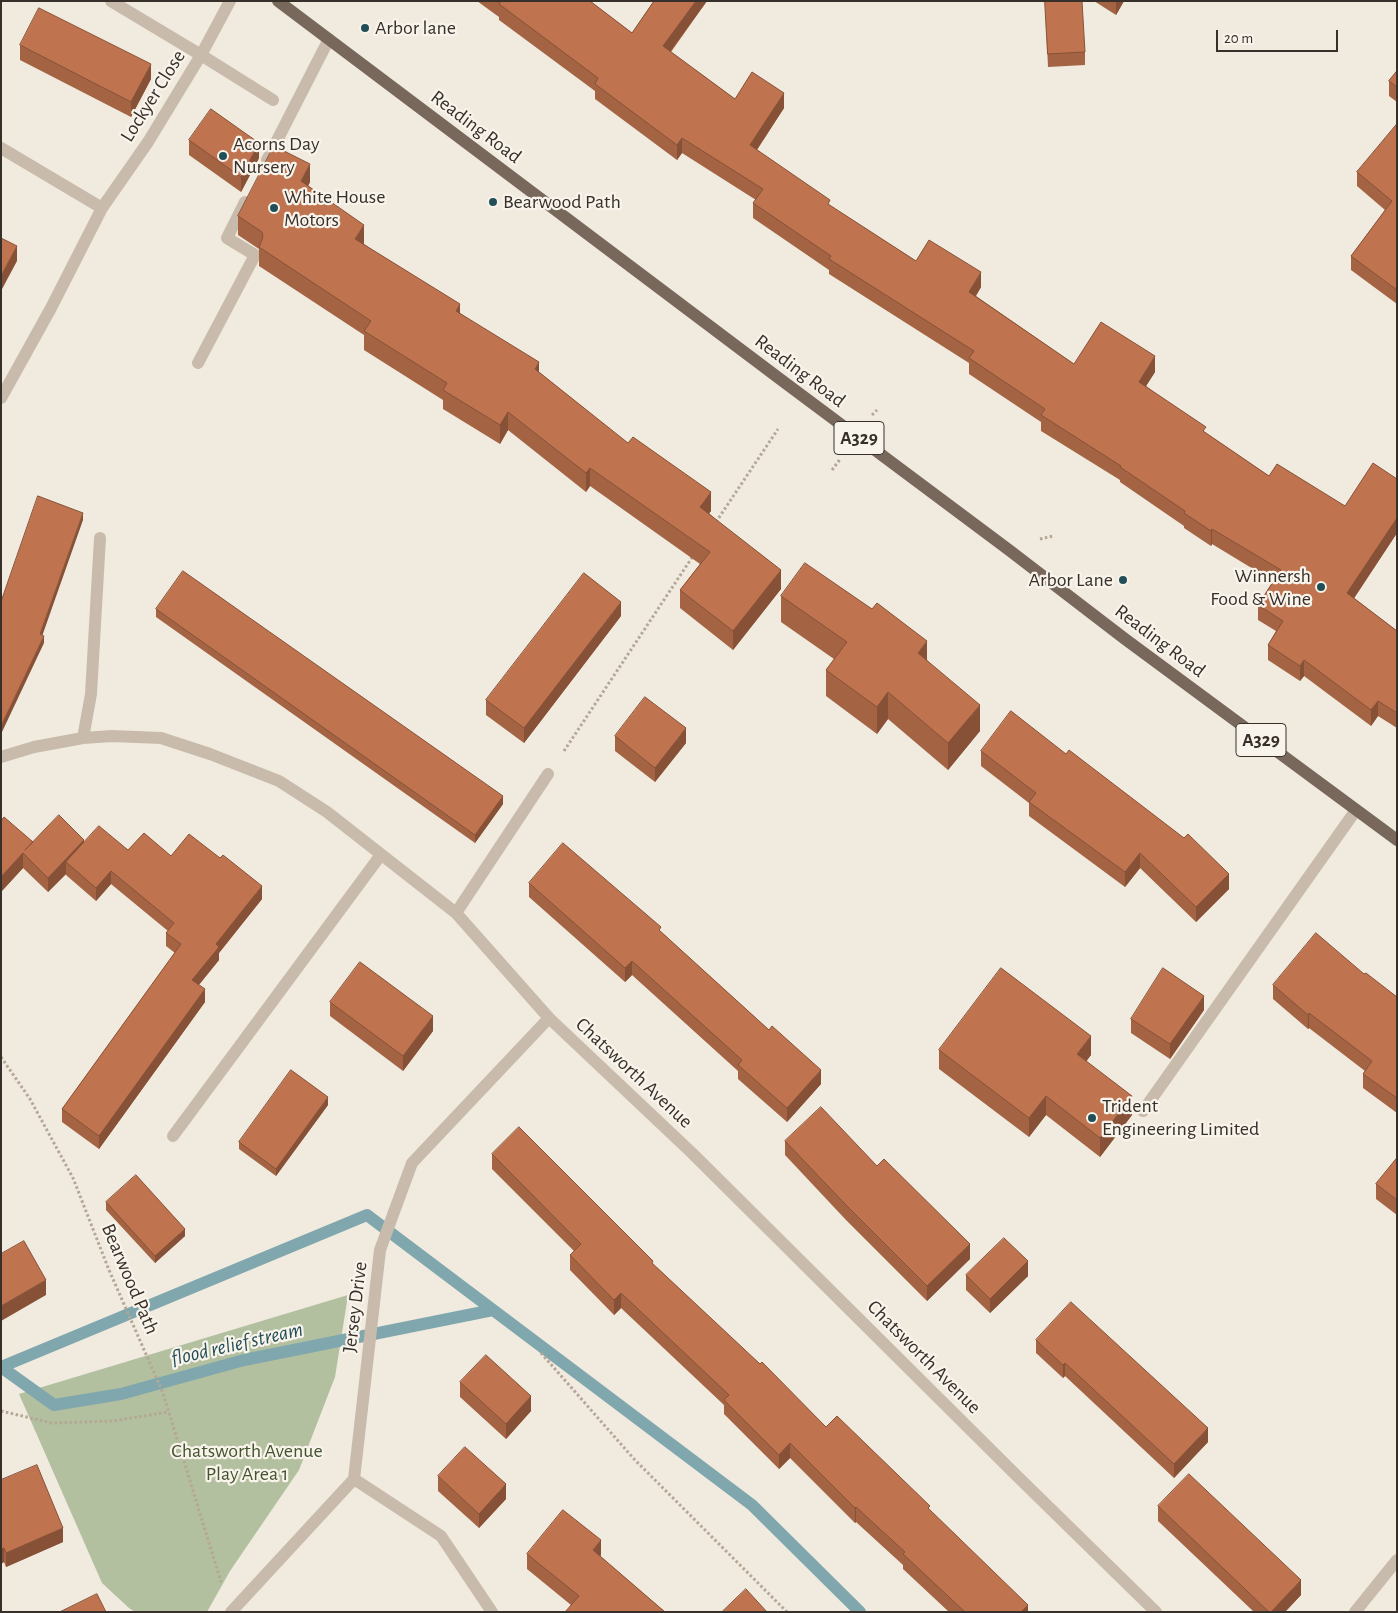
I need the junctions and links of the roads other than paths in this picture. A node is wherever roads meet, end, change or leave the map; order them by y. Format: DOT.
graph roads {
  1 [pos="111,1"];
  2 [pos="230,1"];
  3 [pos="278,1"];
  4 [pos="329,39"];
  5 [pos="201,55"];
  6 [pos="273,100"];
  7 [pos="1,148"];
  8 [pos="263,169"];
  9 [pos="249,195"];
  10 [pos="102,208"];
  11 [pos="198,363"];
  12 [pos="1,398"];
  13 [pos="100,538"];
  14 [pos="83,738"];
  15 [pos="1,757"];
  16 [pos="548,774"];
  17 [pos="1356,810"];
  18 [pos="1397,840"];
  19 [pos="380,856"];
  20 [pos="456,913"];
  21 [pos="549,1018"];
  22 [pos="1143,1111"];
  23 [pos="173,1136"];
  24 [pos="354,1479"];
  25 [pos="1397,1560"];
  26 [pos="231,1612"];
  27 [pos="492,1612"];
  28 [pos="1156,1612"];
  29 [pos="1355,1612"];
  1 -- 5 [label="street"];
  2 -- 5 [label="street, Lockyer Close"];
  3 -- 4 [label="main road, Reading Road / A329"];
  4 -- 8 [label="street"];
  4 -- 17 [label="main road, Reading Road / A329"];
  5 -- 6 [label="street"];
  5 -- 10 [label="street, Lockyer Close"];
  7 -- 10 [label="street"];
  9 -- 11 [label="street"];
  10 -- 12 [label="street, Lockyer Close"];
  13 -- 14 [label="street"];
  14 -- 15 [label="street, Chatsworth Avenue"];
  14 -- 19 [label="street, Chatsworth Avenue"];
  16 -- 20 [label="street"];
  17 -- 18 [label="main road, Reading Road / A329"];
  17 -- 22 [label="street"];
  19 -- 20 [label="street, Chatsworth Avenue"];
  19 -- 23 [label="street"];
  20 -- 21 [label="street, Chatsworth Avenue"];
  21 -- 24 [label="street, Jersey Drive"];
  21 -- 28 [label="street, Chatsworth Avenue"];
  24 -- 26 [label="street"];
  24 -- 27 [label="street"];
  25 -- 29 [label="street"];
}
